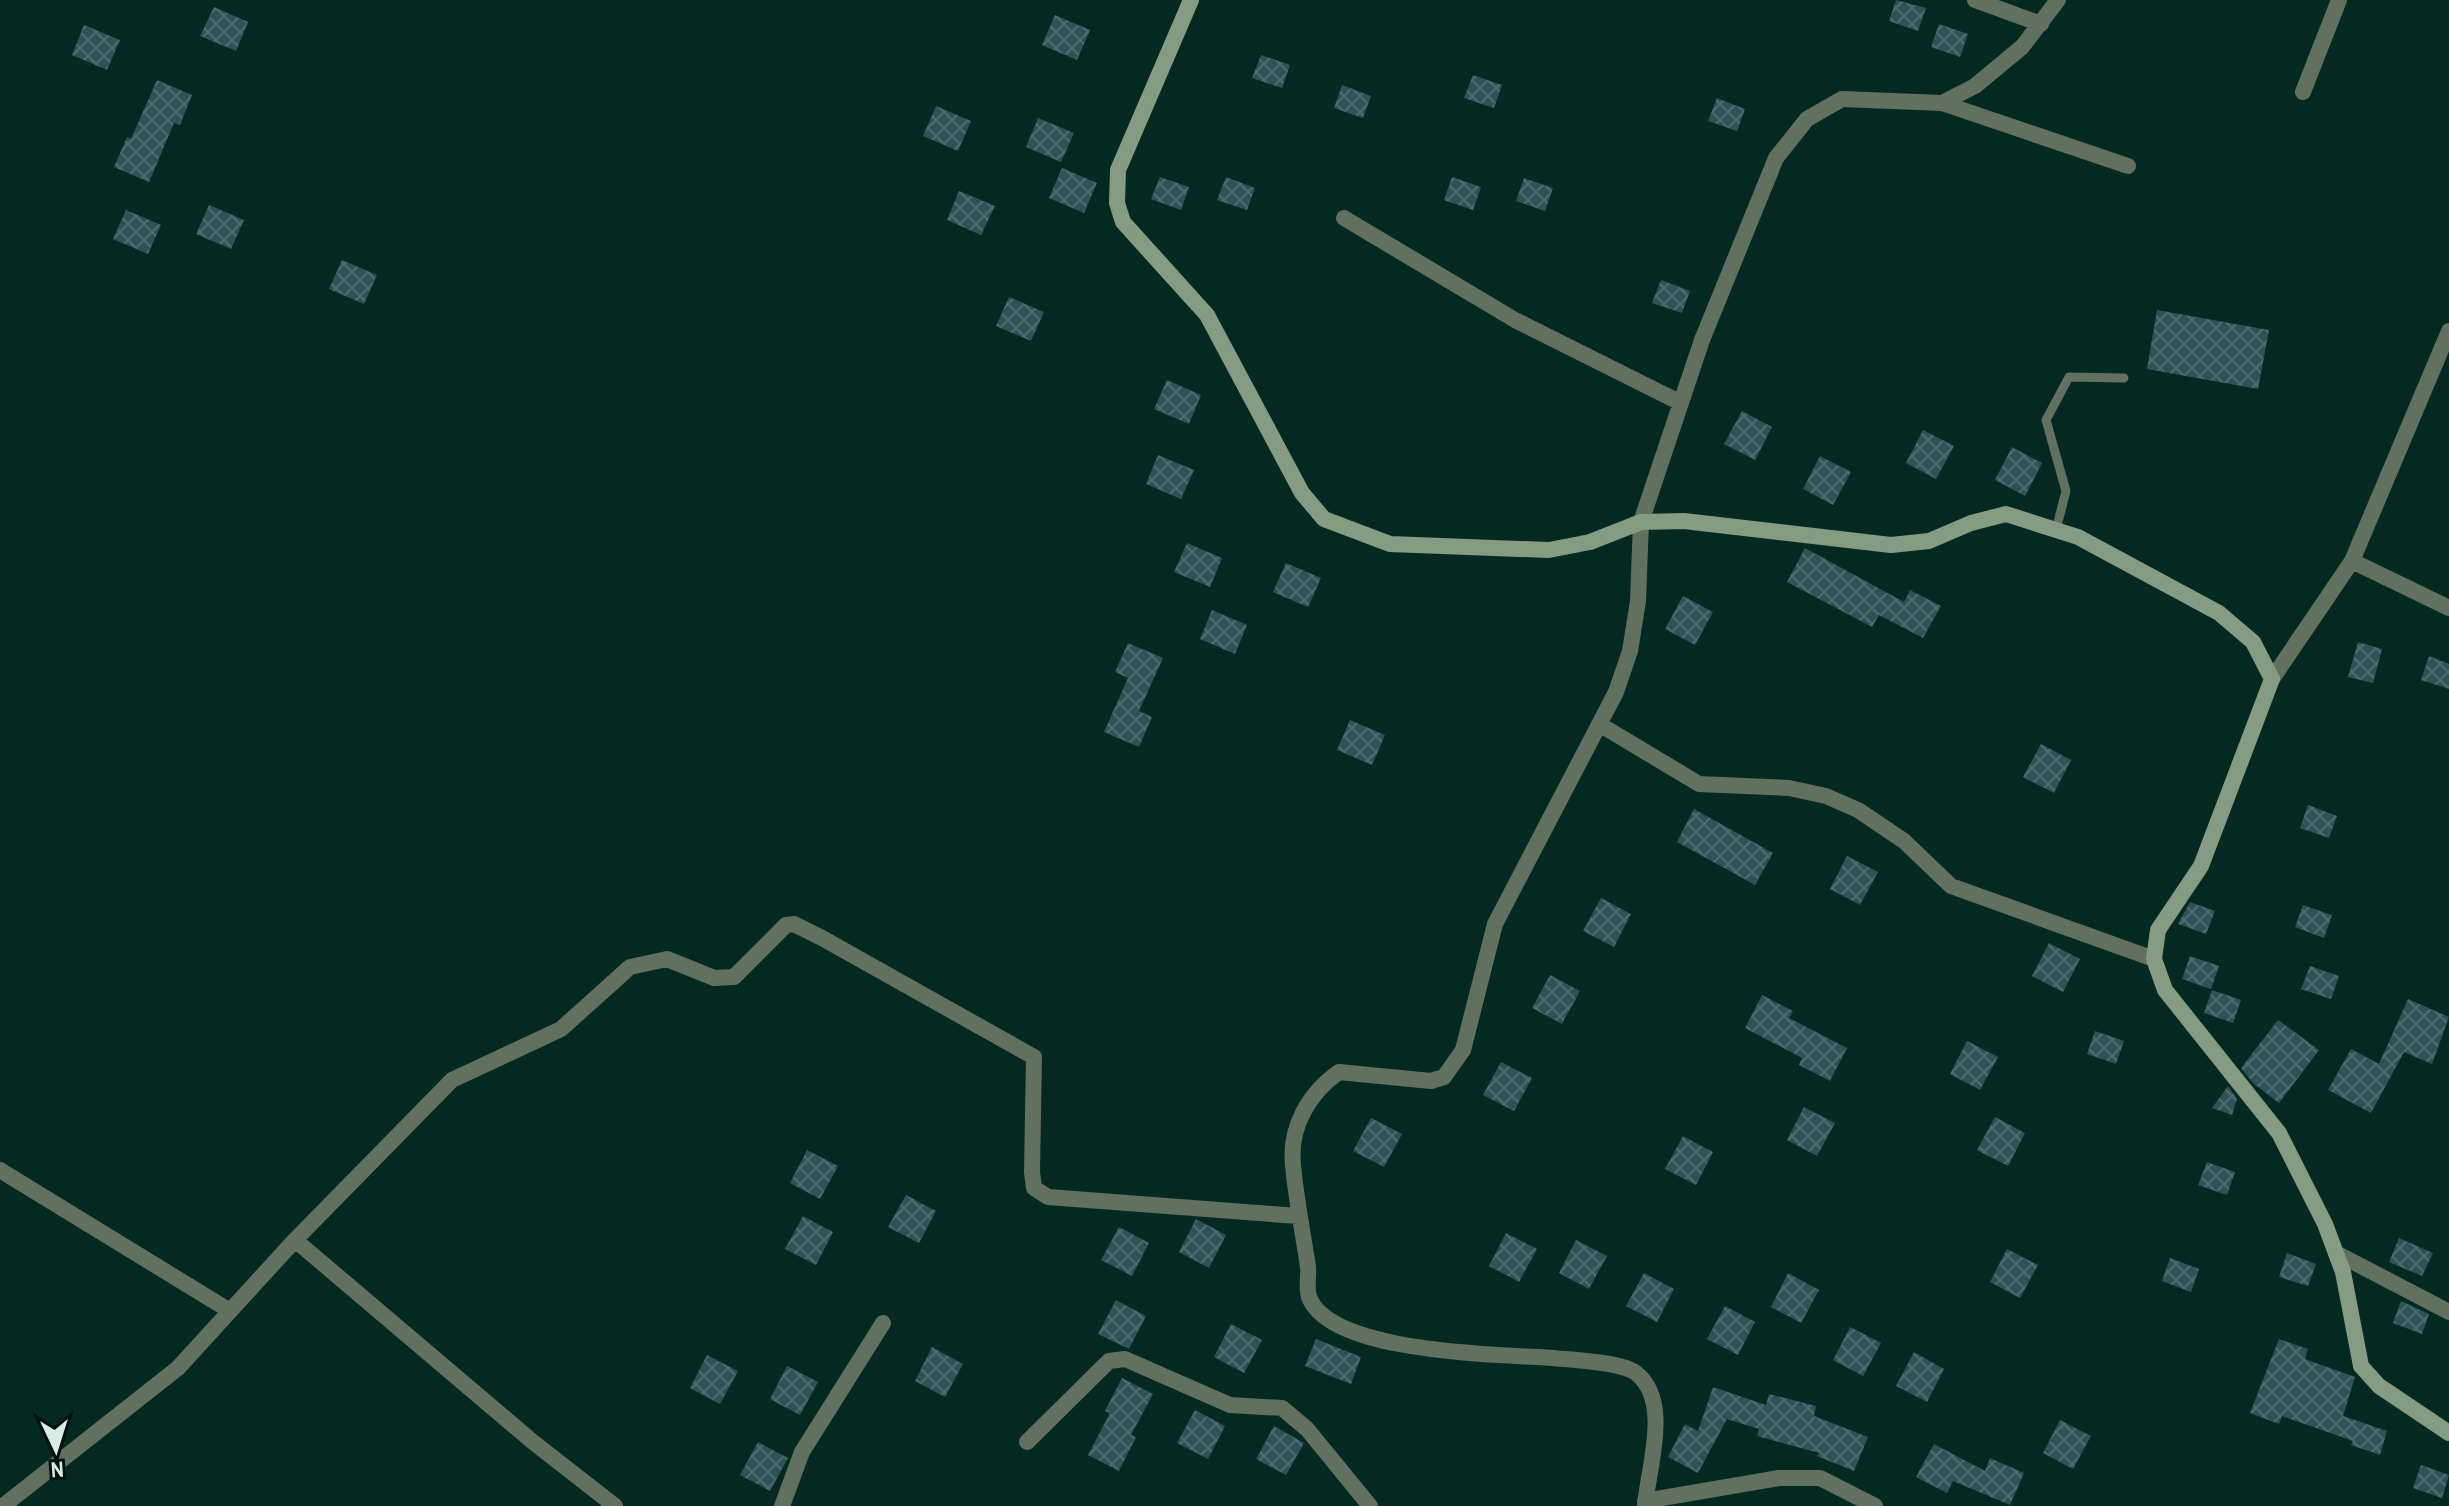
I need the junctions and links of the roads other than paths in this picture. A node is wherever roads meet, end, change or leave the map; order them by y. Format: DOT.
graph roads {
  1 [pos="1191,0"];
  2 [pos="1975,0"];
  3 [pos="2058,0"];
  4 [pos="2339,0"];
  5 [pos="2041,24"];
  6 [pos="2303,92"];
  7 [pos="1942,103"];
  8 [pos="2128,166"];
  9 [pos="1344,218"];
  10 [pos="2449,331"];
  11 [pos="2124,378"];
  12 [pos="1681,403"];
  13 [pos="1641,522"];
  14 [pos="2056,530"];
  15 [pos="2352,561"];
  16 [pos="2449,608"];
  17 [pos="2272,679"];
  18 [pos="1599,724"];
  19 [pos="2154,959"];
  20 [pos="0,1170"];
  21 [pos="1298,1216"];
  22 [pos="295,1240"];
  23 [pos="2336,1253"];
  24 [pos="230,1311"];
  25 [pos="2449,1312"];
  26 [pos="883,1323"];
  27 [pos="2449,1433"];
  28 [pos="1027,1442"];
  29 [pos="1645,1503"];
  30 [pos="3,1506"];
  31 [pos="615,1506"];
  32 [pos="782,1506"];
  33 [pos="1370,1506"];
  34 [pos="1875,1506"];
  1 -- 13 [label="street"];
  2 -- 5 [label="street"];
  3 -- 5 [label="street"];
  4 -- 6 [label="street"];
  5 -- 7 [label="street"];
  7 -- 8 [label="street"];
  7 -- 12 [label="street"];
  9 -- 12 [label="street"];
  10 -- 15 [label="street"];
  11 -- 14 [label="lane"];
  12 -- 13 [label="street"];
  13 -- 14 [label="street"];
  13 -- 18 [label="street"];
  14 -- 17 [label="street"];
  15 -- 16 [label="street"];
  15 -- 17 [label="street"];
  17 -- 19 [label="street"];
  18 -- 19 [label="street"];
  18 -- 21 [label="street"];
  19 -- 23 [label="street"];
  20 -- 24 [label="street"];
  21 -- 22 [label="street"];
  21 -- 29 [label="street"];
  22 -- 24 [label="street"];
  22 -- 31 [label="street"];
  23 -- 25 [label="street"];
  23 -- 27 [label="street"];
  24 -- 30 [label="street"];
  26 -- 32 [label="street"];
  28 -- 33 [label="street"];
  29 -- 34 [label="street"];
}
